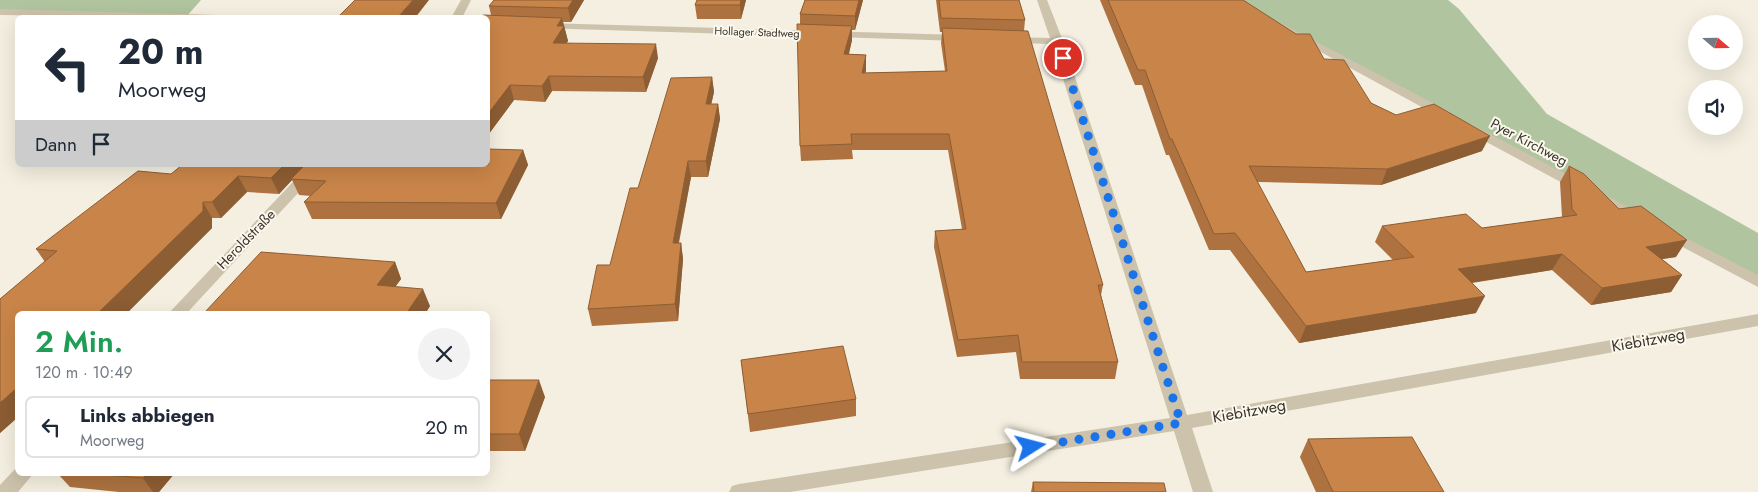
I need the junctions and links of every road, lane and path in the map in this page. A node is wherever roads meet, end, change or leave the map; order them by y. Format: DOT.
graph roads {
  1 [pos="466,0"];
  2 [pos="1042,0"];
  3 [pos="0,12"];
  4 [pos="110,15"];
  5 [pos="458,15"];
  6 [pos="1261,15"];
  7 [pos="537,26"];
  8 [pos="969,38"];
  9 [pos="998,39"];
  10 [pos="1057,41"];
  11 [pos="315,167"];
  12 [pos="1758,282"];
  13 [pos="179,311"];
  14 [pos="1758,320"];
  15 [pos="1181,423"];
  16 [pos="21,476"];
  17 [pos="6,492"];
  18 [pos="739,492"];
  19 [pos="1204,492"];
  1 -- 5 [label="street"];
  2 -- 10 [label="street"];
  3 -- 4 [label="street"];
  6 -- 12 [label="street, Pyer Kirchweg"];
  7 -- 8 [label="street, Hollager Stadtweg"];
  9 -- 10 [label="street"];
  10 -- 15 [label="street"];
  11 -- 13 [label="street, Heroldstraße"];
  14 -- 15 [label="street, Kiebitzweg"];
  15 -- 18 [label="street, Kiebitzweg"];
  15 -- 19 [label="street"];
  16 -- 17 [label="street"];
}
